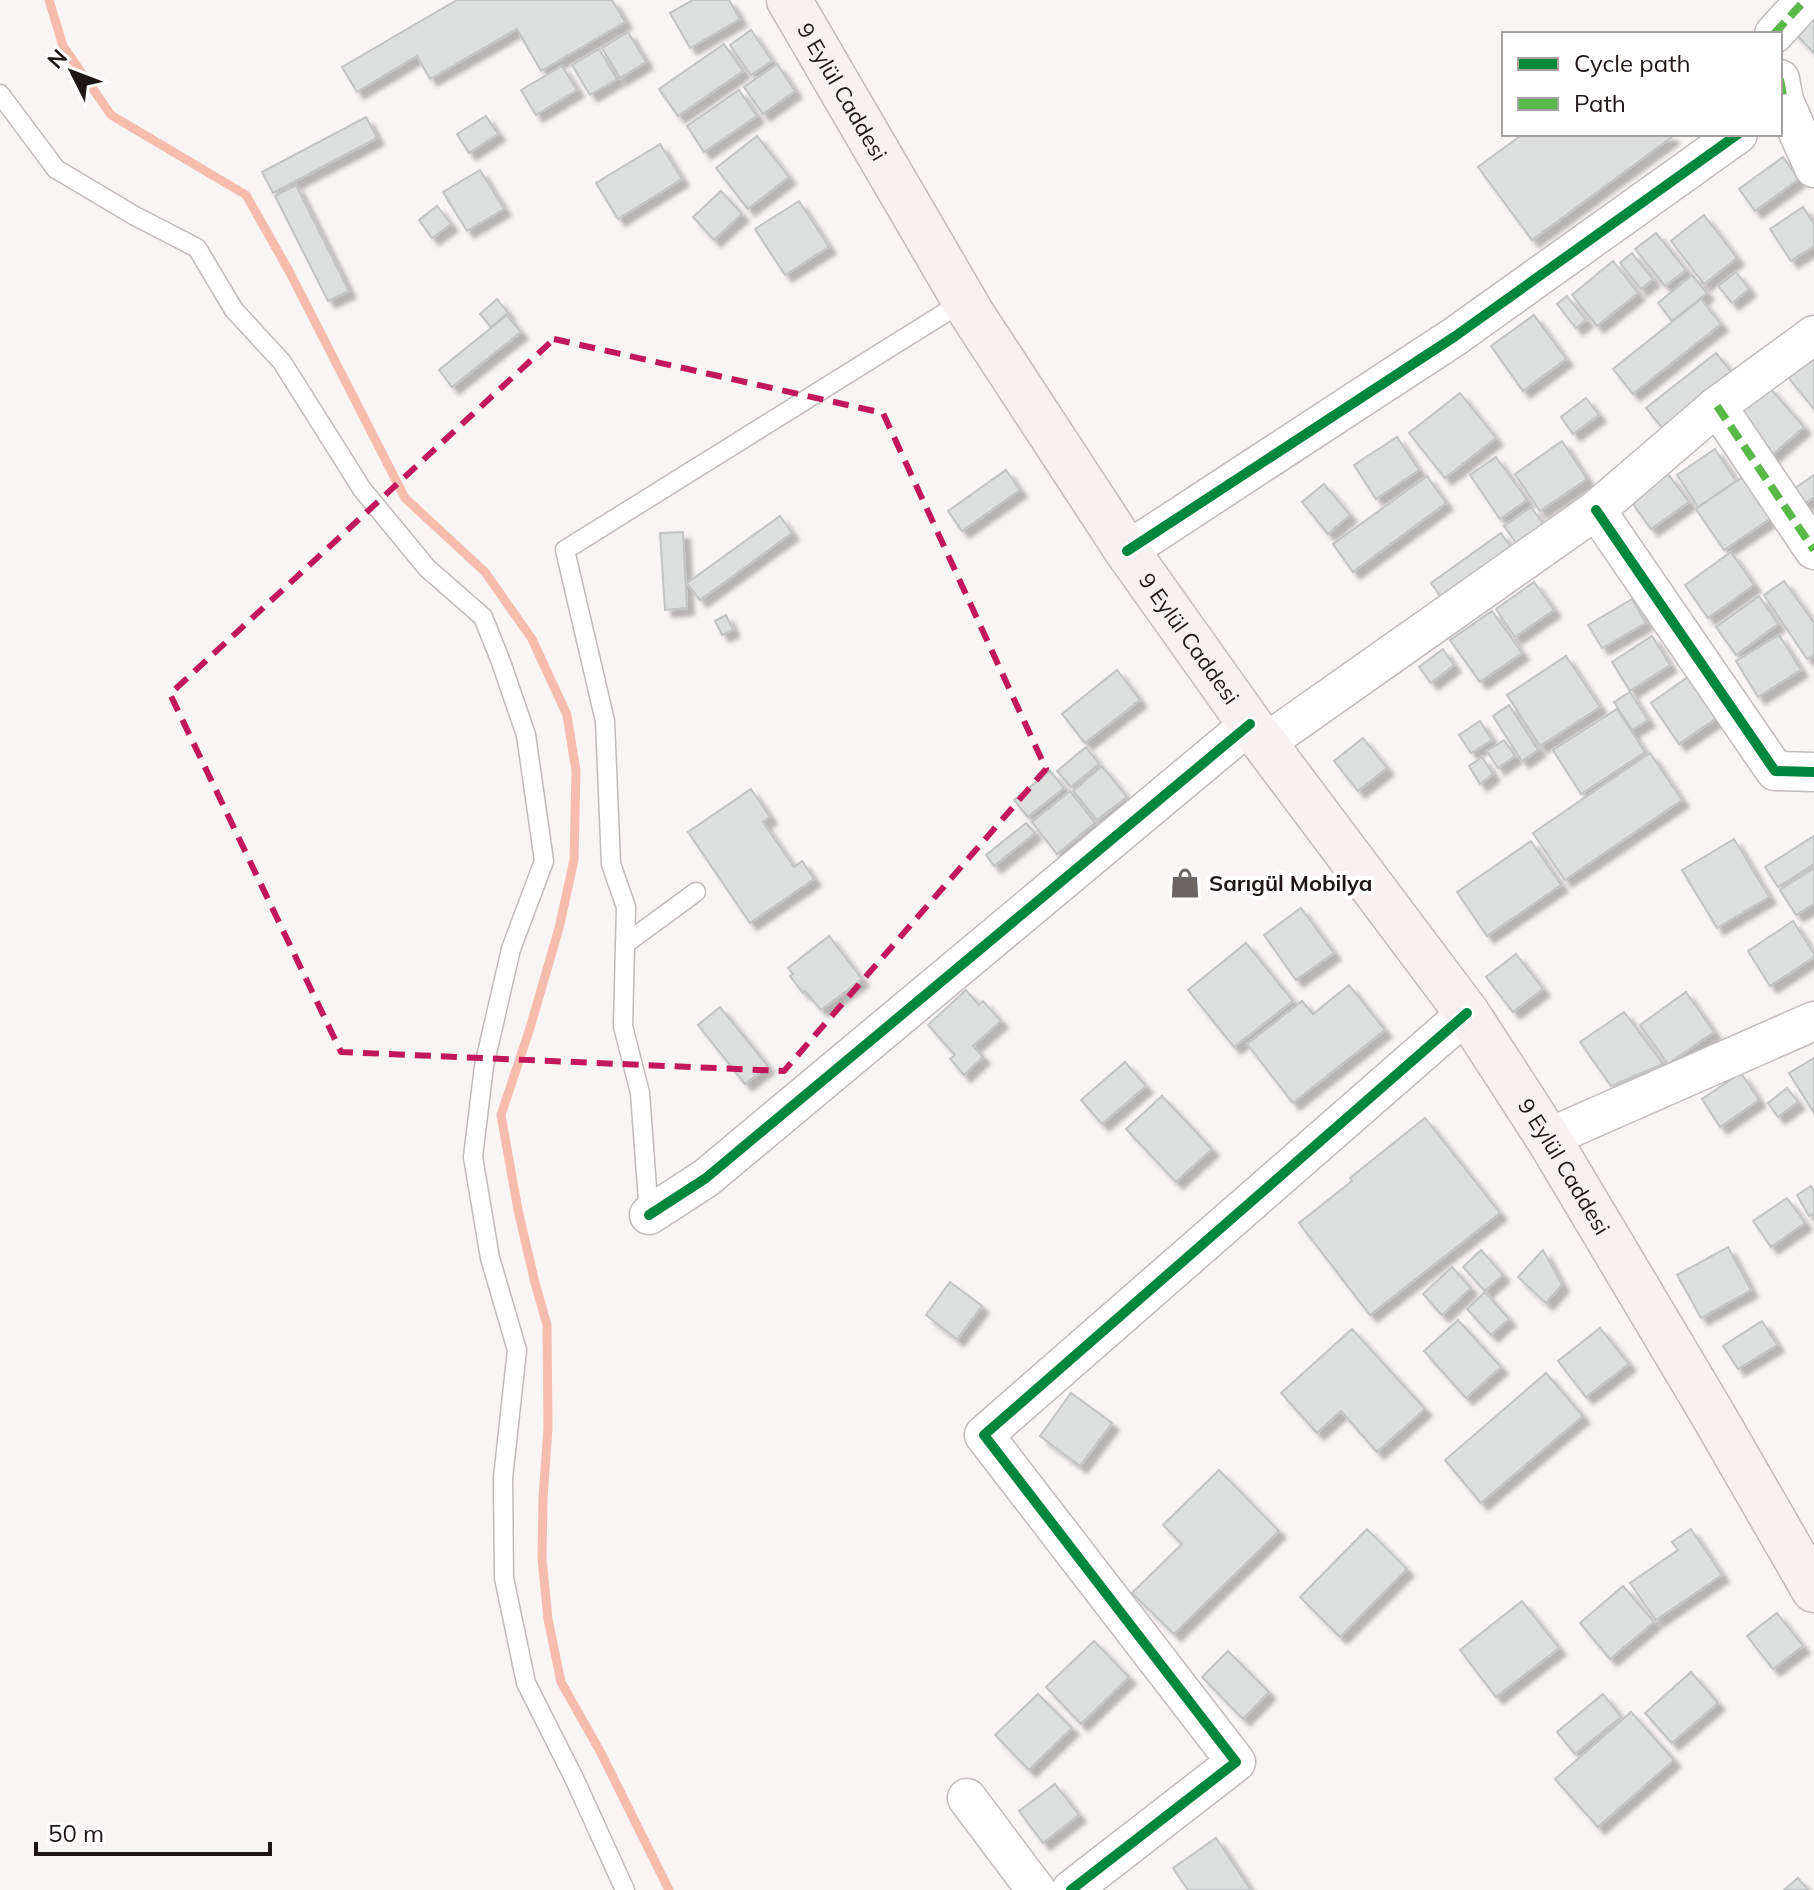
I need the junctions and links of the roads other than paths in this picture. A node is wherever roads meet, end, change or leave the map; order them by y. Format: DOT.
graph roads {
  1 [pos="789,0"];
  2 [pos="1805,0"];
  3 [pos="1776,32"];
  4 [pos="0,94"];
  5 [pos="1782,97"];
  6 [pos="1735,136"];
  7 [pos="1814,168"];
  8 [pos="964,301"];
  9 [pos="1814,335"];
  10 [pos="1717,406"];
  11 [pos="1596,510"];
  12 [pos="1814,550"];
  13 [pos="1127,551"];
  14 [pos="1257,734"];
  15 [pos="1814,772"];
  16 [pos="696,892"];
  17 [pos="625,944"];
  18 [pos="1467,1013"];
  19 [pos="1814,1021"];
  20 [pos="1548,1138"];
  21 [pos="649,1215"];
  22 [pos="1814,1590"];
  23 [pos="967,1798"];
  24 [pos="625,1890"];
  25 [pos="1036,1890"];
  26 [pos="1071,1890"];
  1 -- 8 [label="main road, 9 Eylül Caddesi"];
  2 -- 3 [label="street"];
  4 -- 24 [label="lane"];
  5 -- 7 [label="street"];
  6 -- 13 [label="street"];
  8 -- 13 [label="main road, 9 Eylül Caddesi"];
  8 -- 17 [label="lane"];
  9 -- 10 [label="street"];
  10 -- 11 [label="street"];
  10 -- 12 [label="street"];
  11 -- 14 [label="street"];
  11 -- 15 [label="street"];
  13 -- 14 [label="main road, 9 Eylül Caddesi"];
  14 -- 18 [label="main road, 9 Eylül Caddesi"];
  14 -- 21 [label="street"];
  16 -- 17 [label="lane"];
  17 -- 21 [label="lane"];
  18 -- 20 [label="main road, 9 Eylül Caddesi"];
  18 -- 26 [label="street"];
  19 -- 20 [label="street"];
  20 -- 22 [label="main road, 9 Eylül Caddesi"];
  23 -- 25 [label="street"];
}
